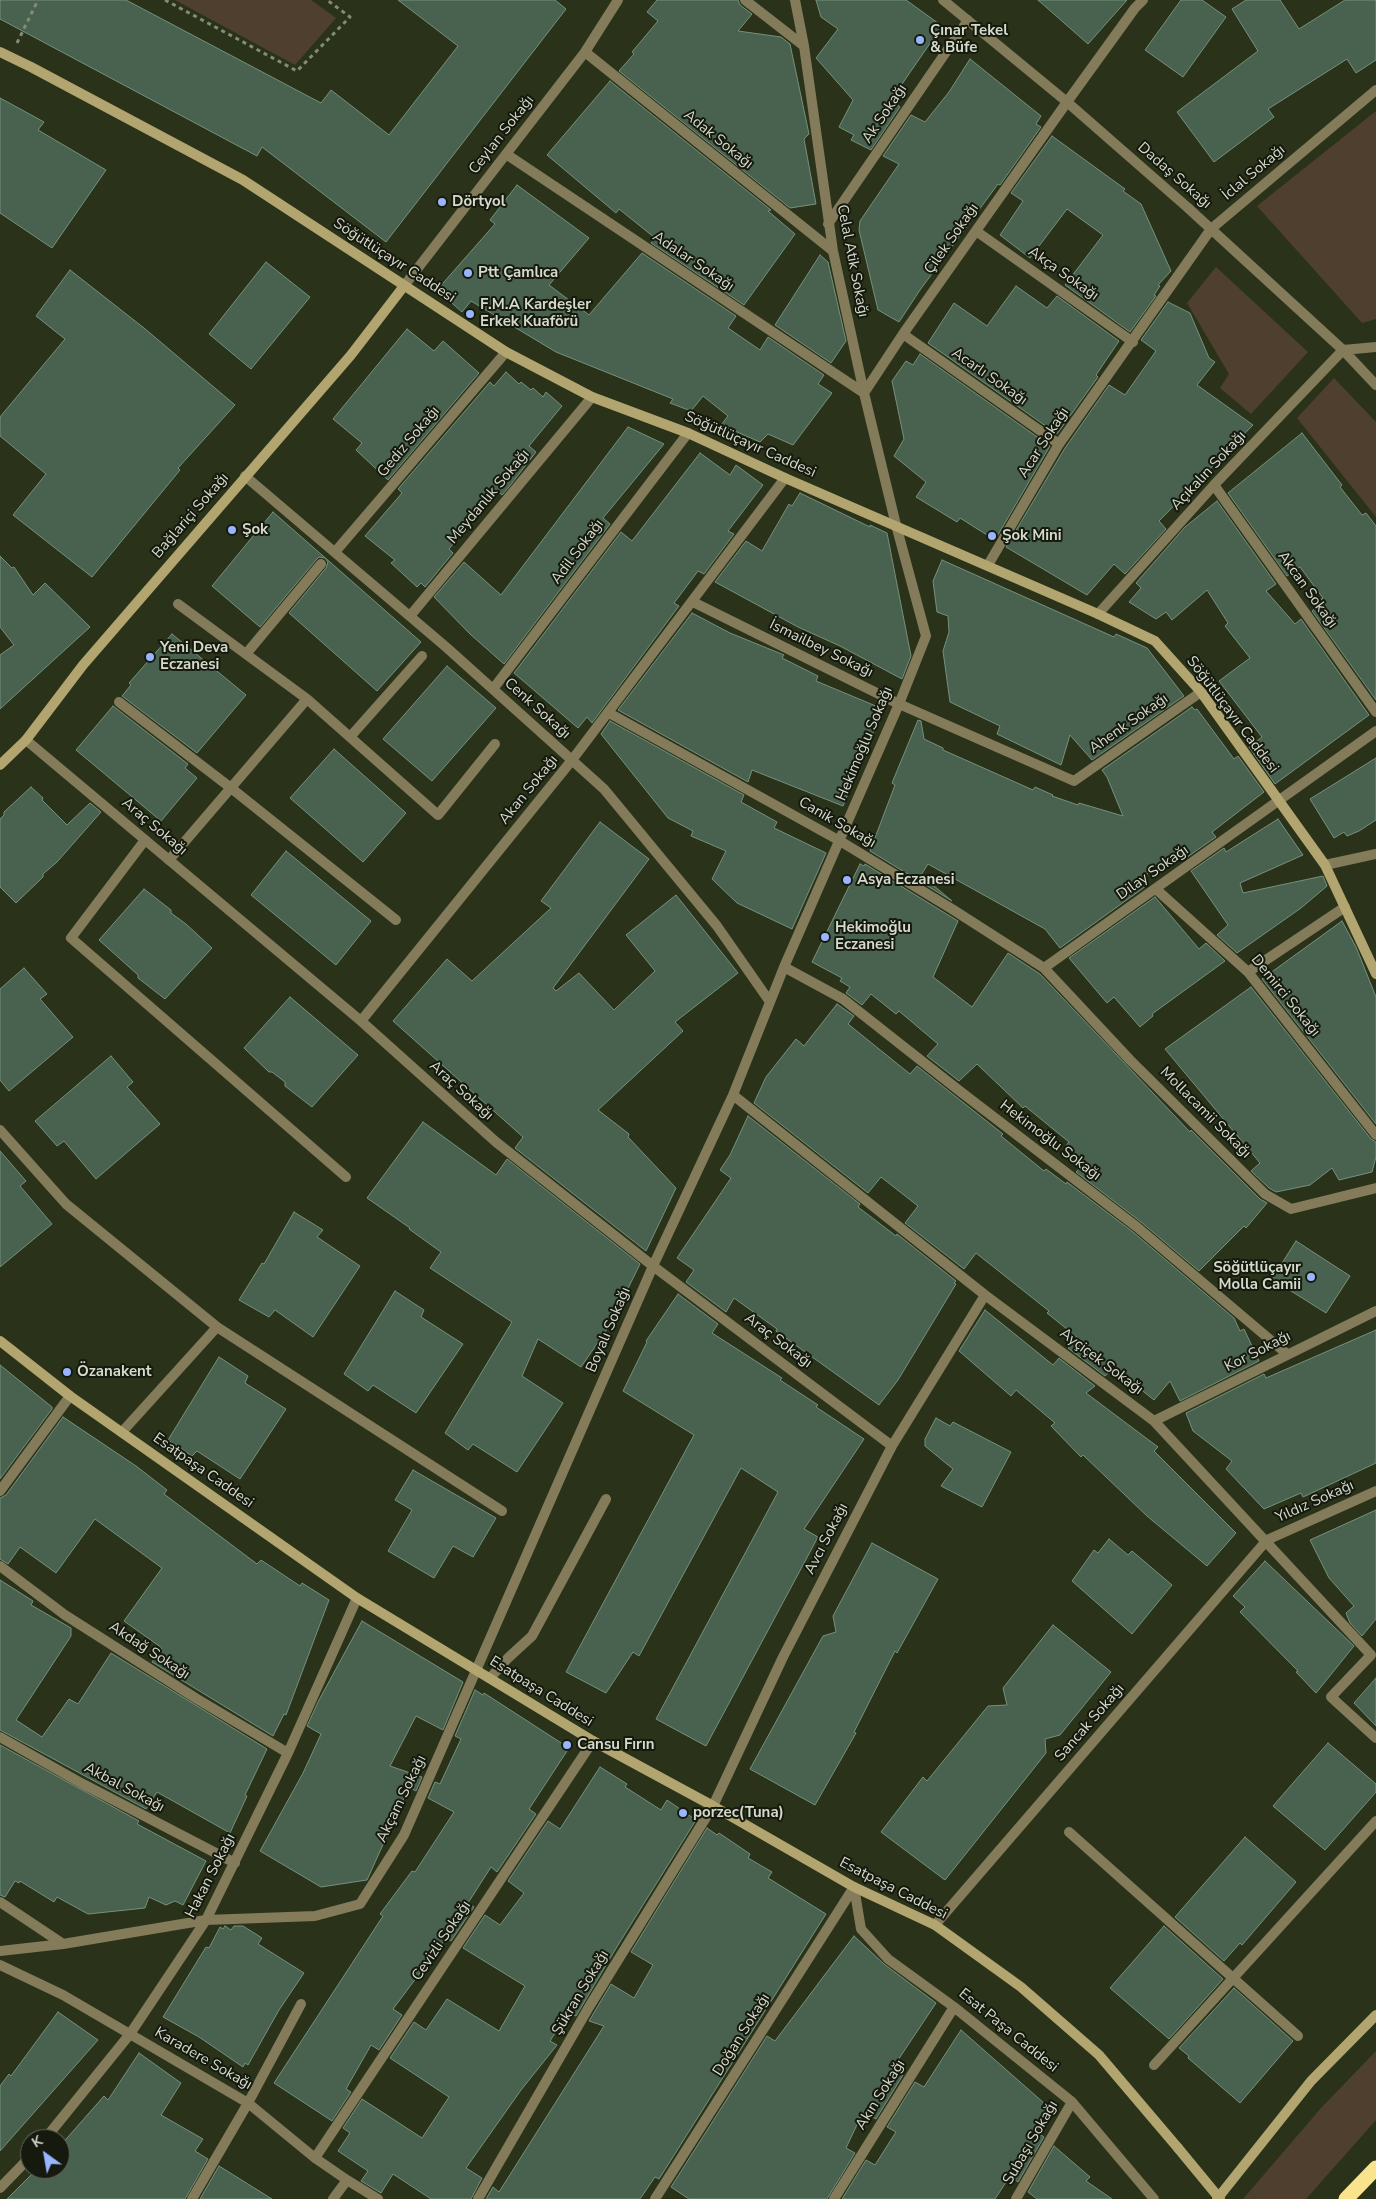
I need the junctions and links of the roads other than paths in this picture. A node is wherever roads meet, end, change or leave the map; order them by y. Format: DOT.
graph roads {
  1 [pos="618,0"];
  2 [pos="745,0"];
  3 [pos="795,0"];
  4 [pos="943,0"];
  5 [pos="1143,0"];
  6 [pos="968,20"];
  7 [pos="804,46"];
  8 [pos="0,52"];
  9 [pos="585,52"];
  10 [pos="1376,90"];
  11 [pos="1067,102"];
  12 [pos="506,154"];
  13 [pos="828,224"];
  14 [pos="1211,229"];
  15 [pos="976,231"];
  16 [pos="833,251"];
  17 [pos="404,286"];
  18 [pos="903,334"];
  19 [pos="1132,342"];
  20 [pos="1376,347"];
  21 [pos="1343,350"];
  22 [pos="506,352"];
  23 [pos="1376,385"];
  24 [pos="864,393"];
  25 [pos="592,397"];
  26 [pos="688,433"];
  27 [pos="1059,444"];
  28 [pos="245,476"];
  29 [pos="786,478"];
  30 [pos="1214,485"];
  31 [pos="896,526"];
  32 [pos="335,552"];
  33 [pos="321,564"];
  34 [pos="988,565"];
  35 [pos="693,602"];
  36 [pos="178,604"];
  37 [pos="1098,614"];
  38 [pos="410,616"];
  39 [pos="246,654"];
  40 [pos="422,656"];
  41 [pos="493,689"];
  42 [pos="1201,692"];
  43 [pos="307,700"];
  44 [pos="119,702"];
  45 [pos="900,704"];
  46 [pos="1376,712"];
  47 [pos="609,713"];
  48 [pos="1376,731"];
  49 [pos="350,737"];
  50 [pos="26,740"];
  51 [pos="495,744"];
  52 [pos="572,760"];
  53 [pos="0,765"];
  54 [pos="1074,781"];
  55 [pos="231,788"];
  56 [pos="1278,802"];
  57 [pos="145,840"];
  58 [pos="840,841"];
  59 [pos="1376,854"];
  60 [pos="169,860"];
  61 [pos="1325,865"];
  62 [pos="1156,890"];
  63 [pos="1345,907"];
  64 [pos="396,920"];
  65 [pos="784,967"];
  66 [pos="1044,968"];
  67 [pos="1248,972"];
  68 [pos="1376,974"];
  69 [pos="770,1002"];
  70 [pos="361,1021"];
  71 [pos="733,1095"];
  72 [pos="0,1130"];
  73 [pos="1376,1135"];
  74 [pos="346,1177"];
  75 [pos="1376,1188"];
  76 [pos="653,1266"];
  77 [pos="986,1295"];
  78 [pos="1376,1311"];
  79 [pos="217,1328"];
  80 [pos="0,1341"];
  81 [pos="1287,1354"];
  82 [pos="70,1396"];
  83 [pos="1154,1421"];
  84 [pos="122,1432"];
  85 [pos="892,1446"];
  86 [pos="0,1491"];
  87 [pos="1376,1491"];
  88 [pos="606,1499"];
  89 [pos="502,1511"];
  90 [pos="1267,1540"];
  91 [pos="0,1566"];
  92 [pos="357,1598"];
  93 [pos="1373,1654"];
  94 [pos="478,1670"];
  95 [pos="490,1678"];
  96 [pos="0,1736"];
  97 [pos="1376,1738"];
  98 [pos="593,1741"];
  99 [pos="288,1753"];
  100 [pos="713,1806"];
  101 [pos="1376,1821"];
  102 [pos="1069,1832"];
  103 [pos="235,1863"];
  104 [pos="854,1887"];
  105 [pos="0,1902"];
  106 [pos="206,1920"];
  107 [pos="936,1925"];
  108 [pos="63,1944"];
  109 [pos="0,1951"];
  110 [pos="0,1965"];
  111 [pos="1232,1978"];
  112 [pos="302,2004"];
  113 [pos="954,2007"];
  114 [pos="1376,2015"];
  115 [pos="130,2034"];
  116 [pos="1298,2036"];
  117 [pos="1154,2065"];
  118 [pos="1072,2102"];
  119 [pos="248,2103"];
  120 [pos="53,2129"];
  121 [pos="315,2158"];
  122 [pos="20,2167"];
  123 [pos="1376,2168"];
  124 [pos="347,2180"];
  125 [pos="0,2188"];
  126 [pos="192,2199"];
  127 [pos="334,2199"];
  128 [pos="378,2199"];
  129 [pos="478,2199"];
  130 [pos="656,2199"];
  131 [pos="834,2199"];
  132 [pos="1016,2199"];
  133 [pos="1154,2199"];
  134 [pos="1216,2199"];
  135 [pos="1220,2199"];
  136 [pos="1346,2199"];
  1 -- 9 [label="street, Ceylan Sokağı"];
  2 -- 7 [label="street"];
  3 -- 7 [label="street, Celal Atik Sokağı"];
  4 -- 6 [label="street, Dadaş Sokağı"];
  5 -- 11 [label="street, Çilek Sokağı"];
  6 -- 11 [label="street, Dadaş Sokağı"];
  6 -- 13 [label="street, Ak Sokağı"];
  7 -- 13 [label="street, Celal Atik Sokağı"];
  8 -- 17 [label="street, Söğütlüçayır Caddesi"];
  9 -- 12 [label="street, Ceylan Sokağı"];
  9 -- 16 [label="street, Adak Sokağı"];
  10 -- 14 [label="street, İclal Sokağı"];
  11 -- 14 [label="street, Dadaş Sokağı"];
  11 -- 15 [label="street, Çilek Sokağı"];
  12 -- 17 [label="street, Ceylan Sokağı"];
  12 -- 24 [label="street, Adalar Sokağı"];
  13 -- 16 [label="street, Celal Atik Sokağı"];
  14 -- 19 [label="street, İclal Sokağı"];
  14 -- 21 [label="street, Dadaş Sokağı"];
  15 -- 18 [label="street, Çilek Sokağı"];
  15 -- 19 [label="street, Akça Sokağı"];
  16 -- 24 [label="street, Celal Atik Sokağı"];
  17 -- 22 [label="street, Söğütlüçayır Caddesi"];
  17 -- 28 [label="street, Bağlariçi Sokağı"];
  18 -- 24 [label="street, Çilek Sokağı"];
  18 -- 27 [label="street, Acarlı Sokağı"];
  19 -- 27 [label="street, Acar Sokağı"];
  20 -- 21 [label="street"];
  21 -- 23 [label="street, Dadaş Sokağı"];
  21 -- 30 [label="street, Açıkalın Sokağı"];
  22 -- 25 [label="street, Söğütlüçayır Caddesi"];
  22 -- 32 [label="street, Gediz Sokağı"];
  24 -- 31 [label="street, Celal Atik Sokağı"];
  25 -- 26 [label="street, Söğütlüçayır Caddesi"];
  25 -- 38 [label="street, Meydanlık Sokağı"];
  26 -- 29 [label="street, Söğütlüçayır Caddesi"];
  26 -- 41 [label="street, Adil Sokağı"];
  27 -- 34 [label="street, Acar Sokağı"];
  28 -- 32 [label="street, Cenk Sokağı"];
  28 -- 50 [label="street, Bağlariçi Sokağı"];
  29 -- 31 [label="street, Söğütlüçayır Caddesi"];
  29 -- 35 [label="street, Akan Sokağı"];
  30 -- 37 [label="street, Açıkalın Sokağı"];
  30 -- 46 [label="street, Akcan Sokağı"];
  31 -- 34 [label="street, Söğütlüçayır Caddesi"];
  31 -- 45 [label="street, Hekimoğlu Sokağı"];
  32 -- 38 [label="street, Cenk Sokağı"];
  33 -- 39 [label="street"];
  34 -- 37 [label="street, Söğütlüçayır Caddesi"];
  35 -- 45 [label="street, İsmailbey Sokağı"];
  35 -- 47 [label="street, Akan Sokağı"];
  36 -- 39 [label="street"];
  37 -- 42 [label="street, Söğütlüçayır Caddesi"];
  38 -- 41 [label="street, Cenk Sokağı"];
  39 -- 43 [label="street"];
  40 -- 49 [label="street"];
  41 -- 52 [label="street, Cenk Sokağı"];
  42 -- 54 [label="street, Ahenk Sokağı"];
  42 -- 56 [label="street, Söğütlüçayır Caddesi"];
  43 -- 49 [label="street"];
  43 -- 55 [label="street"];
  44 -- 55 [label="street"];
  45 -- 54 [label="street, İsmailbey Sokağı"];
  45 -- 58 [label="street, Hekimoğlu Sokağı"];
  47 -- 52 [label="street, Akan Sokağı"];
  47 -- 58 [label="street, Canik Sokağı"];
  48 -- 56 [label="street, Dilay Sokağı"];
  49 -- 51 [label="street"];
  50 -- 53 [label="street, Bağlariçi Sokağı"];
  50 -- 57 [label="street, Araç Sokağı"];
  52 -- 69 [label="street, Cenk Sokağı"];
  52 -- 70 [label="street, Akan Sokağı"];
  55 -- 60 [label="street"];
  55 -- 64 [label="street"];
  56 -- 61 [label="street, Söğütlüçayır Caddesi"];
  56 -- 62 [label="street, Dilay Sokağı"];
  57 -- 60 [label="street, Araç Sokağı"];
  57 -- 74 [label="street"];
  58 -- 65 [label="street, Hekimoğlu Sokağı"];
  58 -- 66 [label="street, Canik Sokağı"];
  59 -- 61 [label="street"];
  60 -- 70 [label="street, Araç Sokağı"];
  61 -- 63 [label="street, Söğütlüçayır Caddesi"];
  62 -- 66 [label="street, Dilay Sokağı"];
  62 -- 67 [label="street, Demirci Sokağı"];
  63 -- 67 [label="street"];
  63 -- 68 [label="street, Söğütlüçayır Caddesi"];
  65 -- 69 [label="street, Hekimoğlu Sokağı"];
  65 -- 81 [label="street, Hekimoğlu Sokağı"];
  66 -- 75 [label="street, Mollacamii Sokağı"];
  67 -- 73 [label="street, Demirci Sokağı"];
  69 -- 71 [label="street, Boyalı Sokağı"];
  70 -- 76 [label="street, Araç Sokağı"];
  71 -- 76 [label="street, Boyalı Sokağı"];
  71 -- 77 [label="street, Ayçiçek Sokağı"];
  72 -- 79 [label="street"];
  76 -- 85 [label="street, Araç Sokağı"];
  76 -- 94 [label="street, Boyalı Sokağı"];
  77 -- 83 [label="street, Ayçiçek Sokağı"];
  77 -- 85 [label="street, Avcı Sokağı"];
  78 -- 81 [label="street, Kor Sokağı"];
  79 -- 84 [label="street"];
  79 -- 89 [label="street"];
  80 -- 82 [label="street, Esatpaşa Caddesi"];
  81 -- 83 [label="street, Kor Sokağı"];
  82 -- 84 [label="street, Esatpaşa Caddesi"];
  82 -- 86 [label="street"];
  83 -- 90 [label="street, Ayçiçek Sokağı"];
  84 -- 92 [label="street, Esatpaşa Caddesi"];
  85 -- 100 [label="street, Avcı Sokağı"];
  87 -- 90 [label="street, Yıldız Sokağı"];
  88 -- 95 [label="street"];
  90 -- 93 [label="street, Ayçiçek Sokağı"];
  90 -- 107 [label="street, Sancak Sokağı"];
  91 -- 99 [label="street, Akdağ Sokağı"];
  92 -- 94 [label="street, Esatpaşa Caddesi"];
  92 -- 99 [label="street, Hakan Sokağı"];
  93 -- 97 [label="street, Ayçiçek Sokağı"];
  94 -- 95 [label="street, Esatpaşa Caddesi"];
  94 -- 106 [label="street, Akçam Sokağı"];
  95 -- 98 [label="street, Esatpaşa Caddesi"];
  96 -- 103 [label="street, Akbal Sokağı"];
  98 -- 100 [label="street, Esatpaşa Caddesi"];
  98 -- 121 [label="street, Cevizli Sokağı"];
  99 -- 103 [label="street, Hakan Sokağı"];
  100 -- 104 [label="street, Esatpaşa Caddesi"];
  100 -- 129 [label="street, Şükran Sokağı"];
  101 -- 111 [label="street"];
  102 -- 111 [label="street"];
  103 -- 106 [label="street, Hakan Sokağı"];
  104 -- 107 [label="street, Esatpaşa Caddesi"];
  104 -- 113 [label="street, Esat Paşa Caddesi"];
  104 -- 130 [label="street, Doğan Sokağı"];
  105 -- 108 [label="street"];
  106 -- 108 [label="street, Akçam Sokağı"];
  106 -- 115 [label="street, Hakan Sokağı"];
  107 -- 135 [label="street, Esatpaşa Caddesi, bridge"];
  108 -- 109 [label="street, Akçam Sokağı"];
  110 -- 115 [label="street, Karadere Sokağı"];
  111 -- 116 [label="street"];
  111 -- 117 [label="street"];
  112 -- 119 [label="street"];
  113 -- 118 [label="street, Esat Paşa Caddesi"];
  113 -- 131 [label="street, Akın Sokağı"];
  114 -- 134 [label="street"];
  115 -- 119 [label="street, Karadere Sokağı"];
  115 -- 120 [label="street, Hakan Sokağı"];
  118 -- 132 [label="street, Subaşı Sokağı"];
  118 -- 133 [label="street, Esat Paşa Caddesi"];
  119 -- 121 [label="street, Karadere Sokağı"];
  119 -- 126 [label="street"];
  121 -- 124 [label="street, Karadere Sokağı"];
  122 -- 125 [label="street"];
  123 -- 136 [label="highway"];
  124 -- 127 [label="street"];
  124 -- 128 [label="street, Karadere Sokağı"];
}
